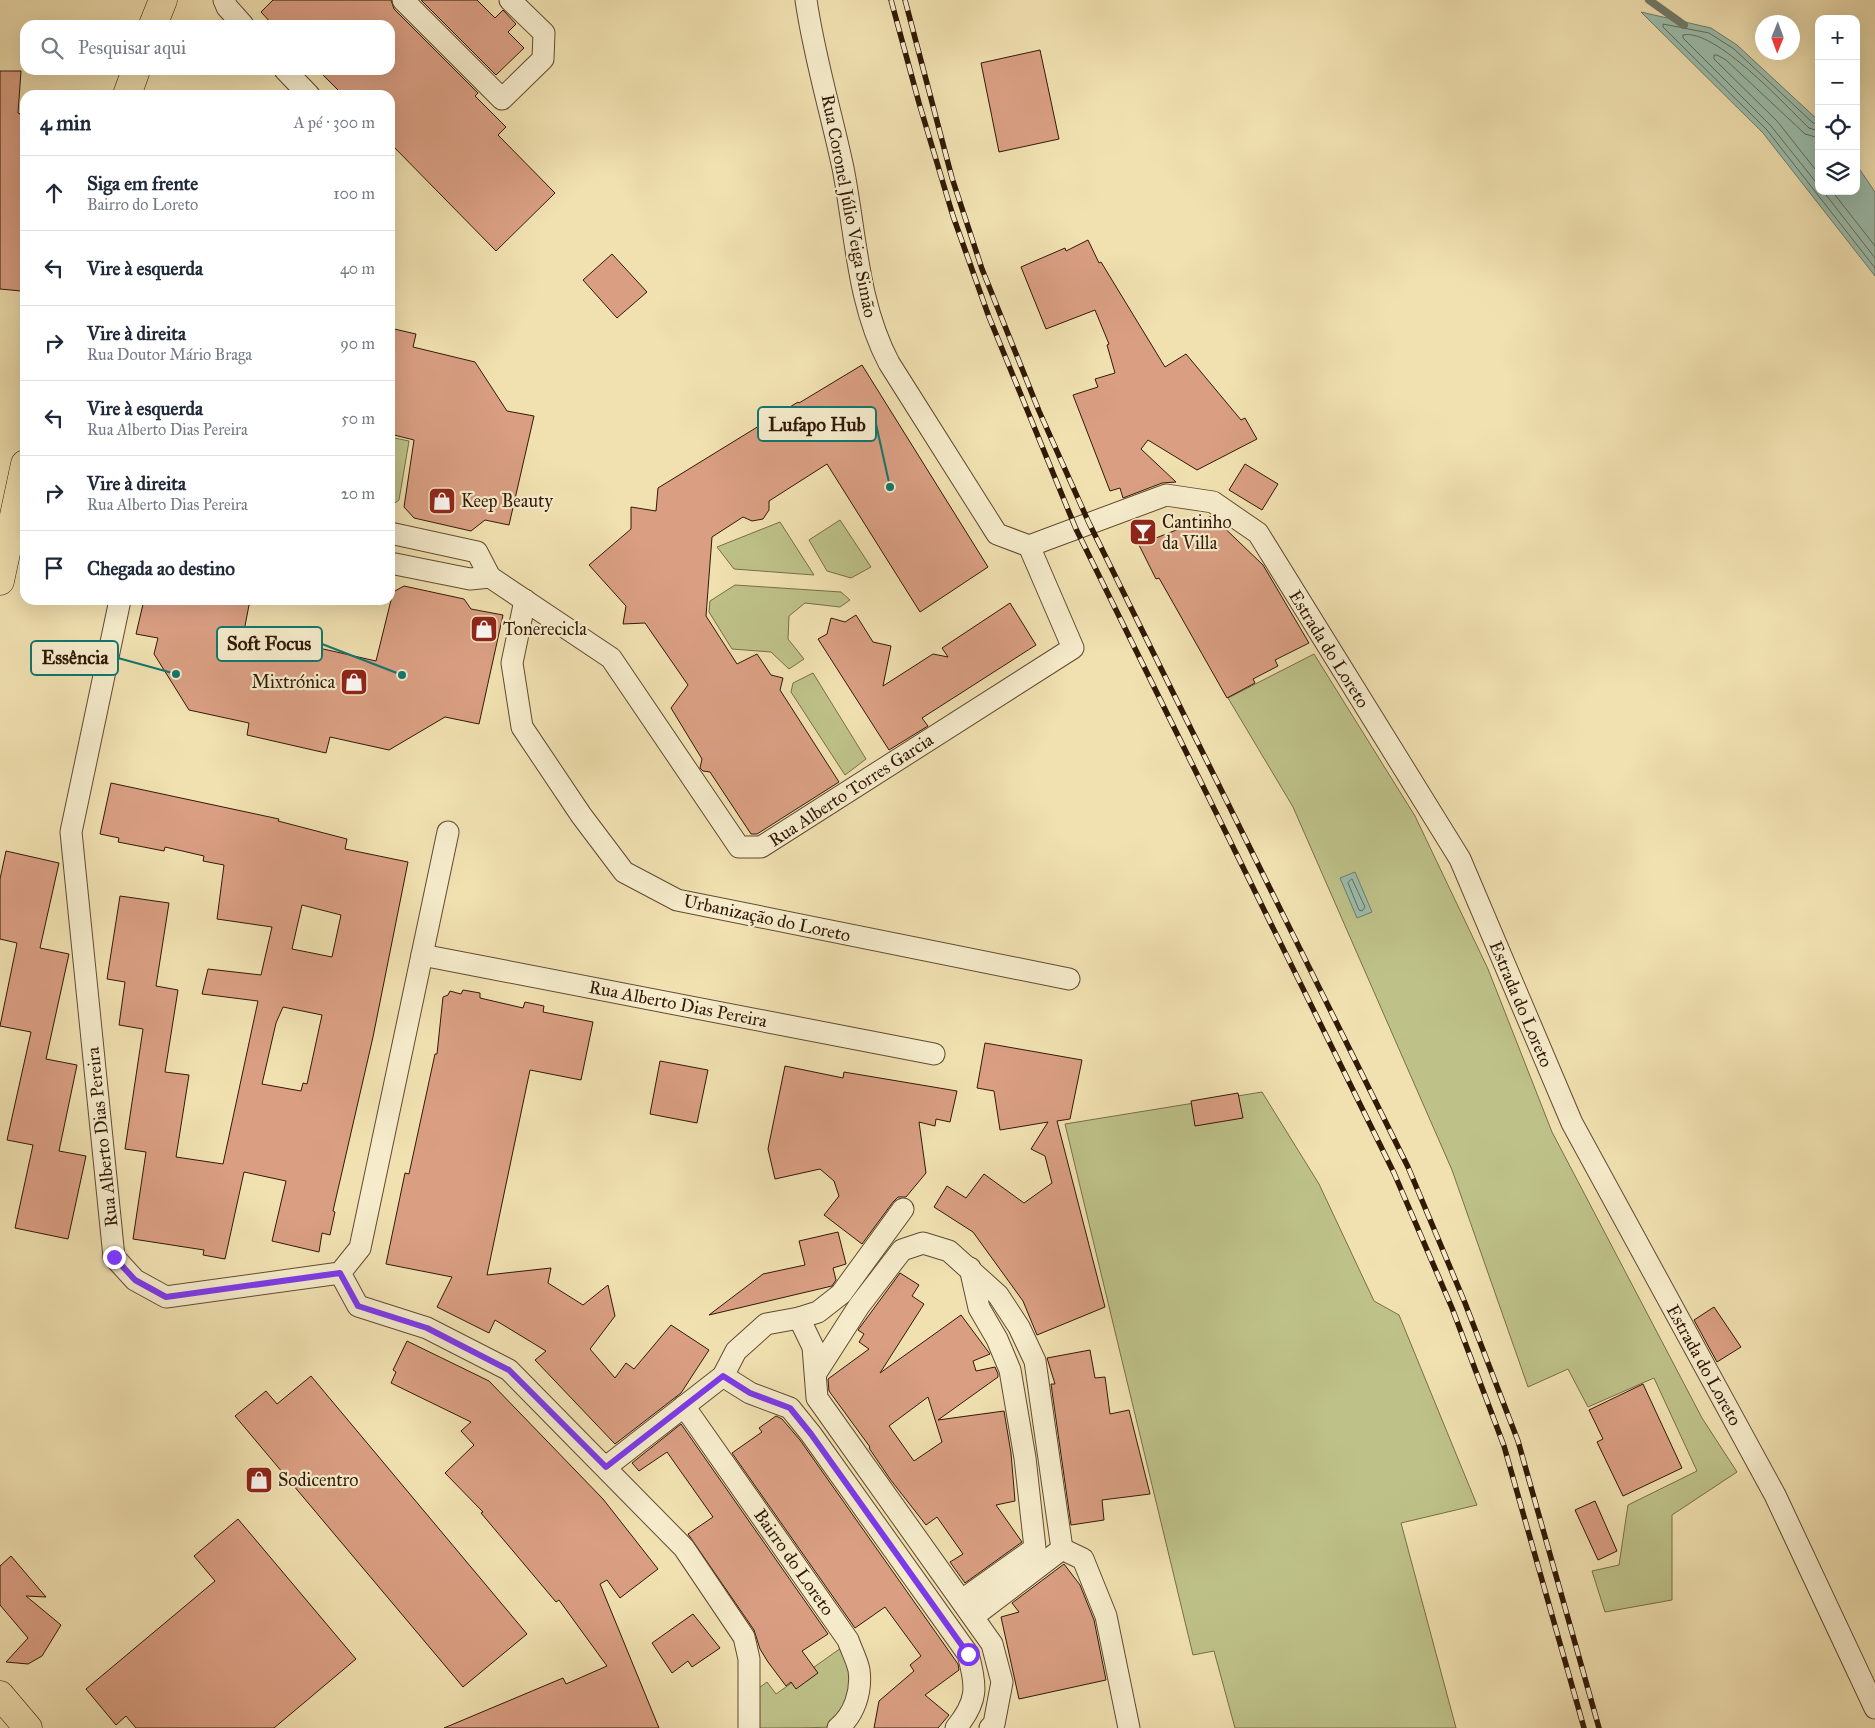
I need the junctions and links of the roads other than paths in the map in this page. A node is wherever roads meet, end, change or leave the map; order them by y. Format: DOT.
graph roads {
  1 [pos="163,0"];
  2 [pos="224,0"];
  3 [pos="403,0"];
  4 [pos="510,0"];
  5 [pos="806,0"];
  6 [pos="155,20"];
  7 [pos="239,20"];
  8 [pos="134,75"];
  9 [pos="290,75"];
  10 [pos="129,90"];
  11 [pos="304,90"];
  12 [pos="20,493"];
  13 [pos="395,534"];
  14 [pos="1029,546"];
  15 [pos="395,564"];
  16 [pos="490,577"];
  17 [pos="0,581"];
  18 [pos="525,600"];
  19 [pos="119,605"];
  20 [pos="448,832"];
  21 [pos="422,955"];
  22 [pos="1069,979"];
  23 [pos="934,1054"];
  24 [pos="903,1209"];
  25 [pos="970,1268"];
  26 [pos="340,1273"];
  27 [pos="799,1318"];
  28 [pos="816,1373"];
  29 [pos="723,1376"];
  30 [pos="684,1406"];
  31 [pos="606,1467"];
  32 [pos="1062,1549"];
  33 [pos="968,1608"];
  34 [pos="0,1695"];
  35 [pos="1875,1708"];
  36 [pos="28,1728"];
  37 [pos="749,1728"];
  38 [pos="838,1728"];
  39 [pos="956,1728"];
  40 [pos="990,1728"];
  41 [pos="1130,1728"];
  1 -- 6 [label="main road"];
  2 -- 7 [label="street"];
  3 -- 4 [label="street"];
  5 -- 14 [label="street, Rua Coronel Júlio Veiga Simão"];
  8 -- 10 [label="main road"];
  9 -- 11 [label="street"];
  12 -- 17 [label="main road"];
  13 -- 16 [label="street"];
  14 -- 18 [label="street, Rua Alberto Torres Garcia"];
  14 -- 35 [label="street, Estrada do Loreto"];
  15 -- 16 [label="street"];
  16 -- 18 [label="street, Rua Alberto Torres Garcia"];
  18 -- 22 [label="street, Urbanização do Loreto"];
  19 -- 26 [label="street, Rua Alberto Dias Pereira"];
  20 -- 21 [label="street"];
  21 -- 23 [label="street, Rua Alberto Dias Pereira"];
  21 -- 26 [label="street"];
  24 -- 27 [label="street"];
  25 -- 28 [label="street"];
  25 -- 32 [label="street"];
  25 -- 33 [label="street"];
  26 -- 31 [label="street"];
  27 -- 28 [label="street"];
  27 -- 29 [label="street"];
  28 -- 33 [label="street"];
  29 -- 30 [label="street"];
  29 -- 39 [label="street"];
  30 -- 31 [label="street"];
  30 -- 38 [label="street, Bairro do Loreto"];
  31 -- 37 [label="street"];
  32 -- 33 [label="street"];
  32 -- 41 [label="street"];
  33 -- 40 [label="street"];
  34 -- 36 [label="main road"];
}
